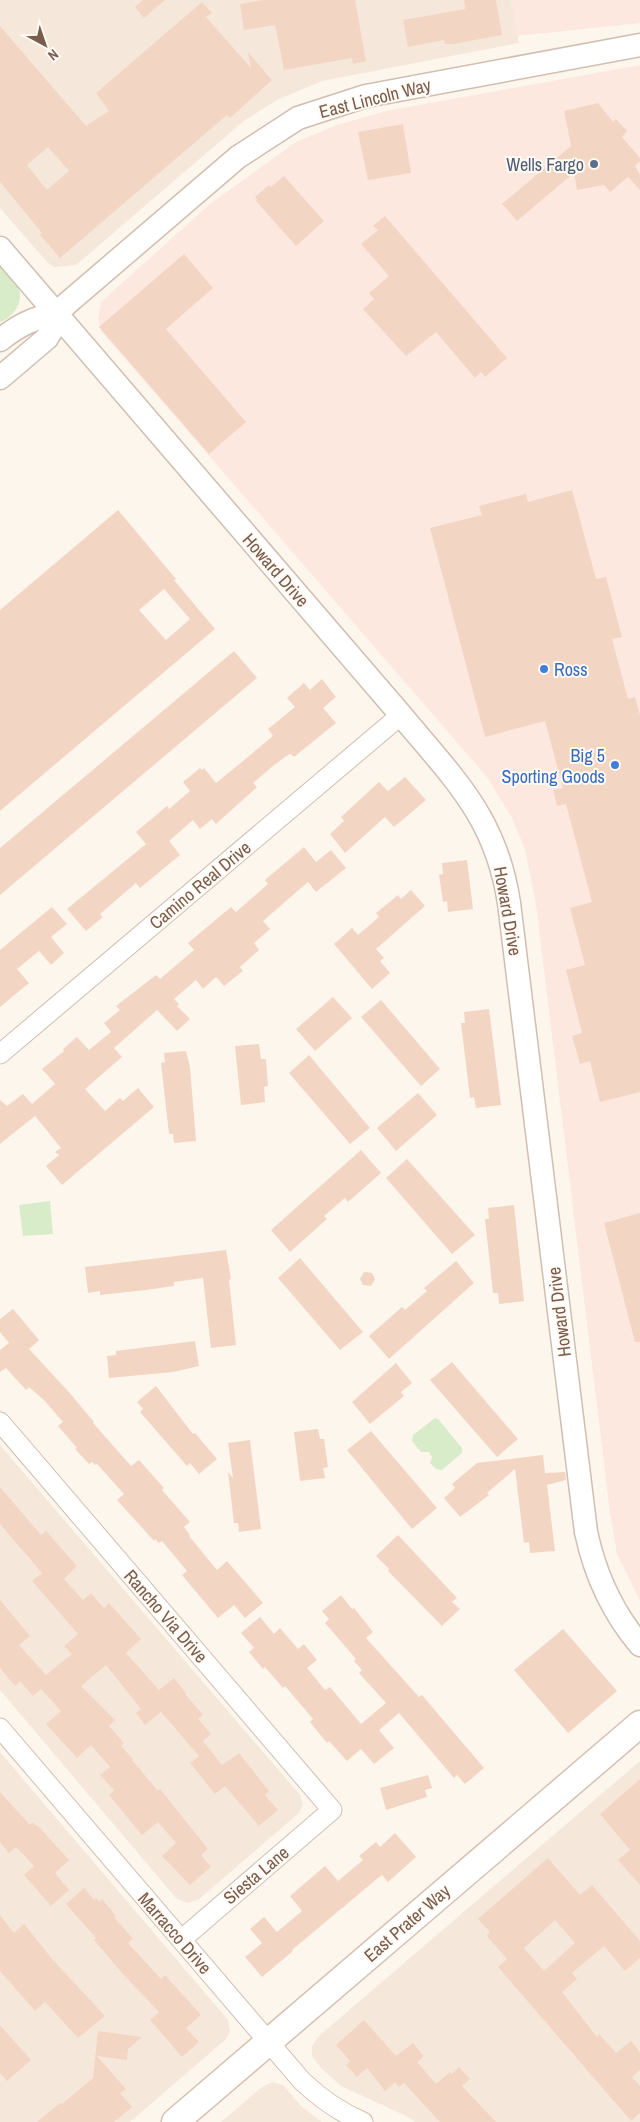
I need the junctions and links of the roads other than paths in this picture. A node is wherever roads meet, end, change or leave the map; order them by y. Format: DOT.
graph roads {
  1 [pos="640,45"];
  2 [pos="0,248"];
  3 [pos="56,313"];
  4 [pos="0,340"];
  5 [pos="0,378"];
  6 [pos="401,715"];
  7 [pos="0,1054"];
  8 [pos="0,1422"];
  9 [pos="640,1645"];
  10 [pos="640,1724"];
  11 [pos="0,1728"];
  12 [pos="332,1810"];
  13 [pos="181,1940"];
  14 [pos="268,2042"];
  15 [pos="175,2122"];
  16 [pos="363,2122"];
  1 -- 3 [label="street, East Lincoln Way"];
  2 -- 3 [label="street, Howard Drive"];
  3 -- 4 [label="street, East Lincoln Way"];
  3 -- 5 [label="street"];
  3 -- 6 [label="street, Howard Drive"];
  6 -- 7 [label="street, Camino Real Drive"];
  6 -- 9 [label="street, Howard Drive"];
  8 -- 12 [label="street, Rancho Via Drive"];
  10 -- 14 [label="main road, East Prater Way"];
  11 -- 13 [label="street, Marracco Drive"];
  12 -- 13 [label="street, Siesta Lane"];
  13 -- 14 [label="street, Marracco Drive"];
  14 -- 15 [label="main road, East Prater Way"];
  14 -- 16 [label="street, Marracco Drive"];
}
